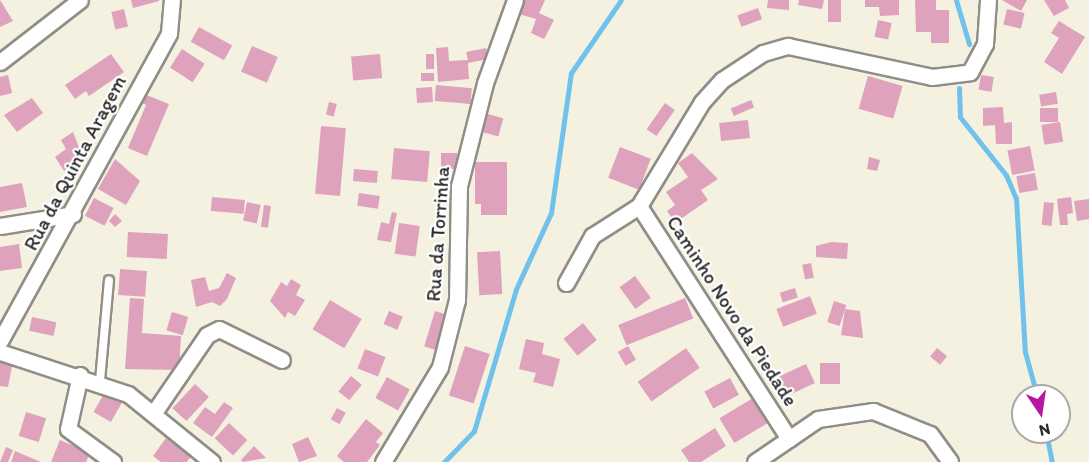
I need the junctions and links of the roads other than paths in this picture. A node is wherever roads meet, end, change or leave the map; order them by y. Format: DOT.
graph roads {
  1 [pos="80,0"];
  2 [pos="172,0"];
  3 [pos="515,0"];
  4 [pos="988,0"];
  5 [pos="0,62"];
  6 [pos="639,206"];
  7 [pos="73,214"];
  8 [pos="0,226"];
  9 [pos="109,280"];
  10 [pos="566,284"];
  11 [pos="0,341"];
  12 [pos="0,352"];
  13 [pos="282,360"];
  14 [pos="80,375"];
  15 [pos="100,381"];
  16 [pos="155,411"];
  17 [pos="789,439"];
  18 [pos="113,462"];
  19 [pos="212,462"];
  20 [pos="383,462"];
  21 [pos="755,462"];
  22 [pos="950,462"];
  1 -- 5 [label="street"];
  2 -- 7 [label="street, Rua da Quinta Aragem"];
  3 -- 20 [label="street, Rua da Torrinha"];
  4 -- 6 [label="street"];
  6 -- 10 [label="street"];
  6 -- 17 [label="street, Caminho Novo da Piedade"];
  7 -- 8 [label="street"];
  7 -- 11 [label="street, Rua da Quinta Aragem"];
  9 -- 15 [label="lane"];
  12 -- 14 [label="street"];
  13 -- 16 [label="street"];
  14 -- 15 [label="street"];
  14 -- 18 [label="street"];
  15 -- 16 [label="street"];
  16 -- 19 [label="street"];
  17 -- 21 [label="street"];
  17 -- 22 [label="street"];
}
